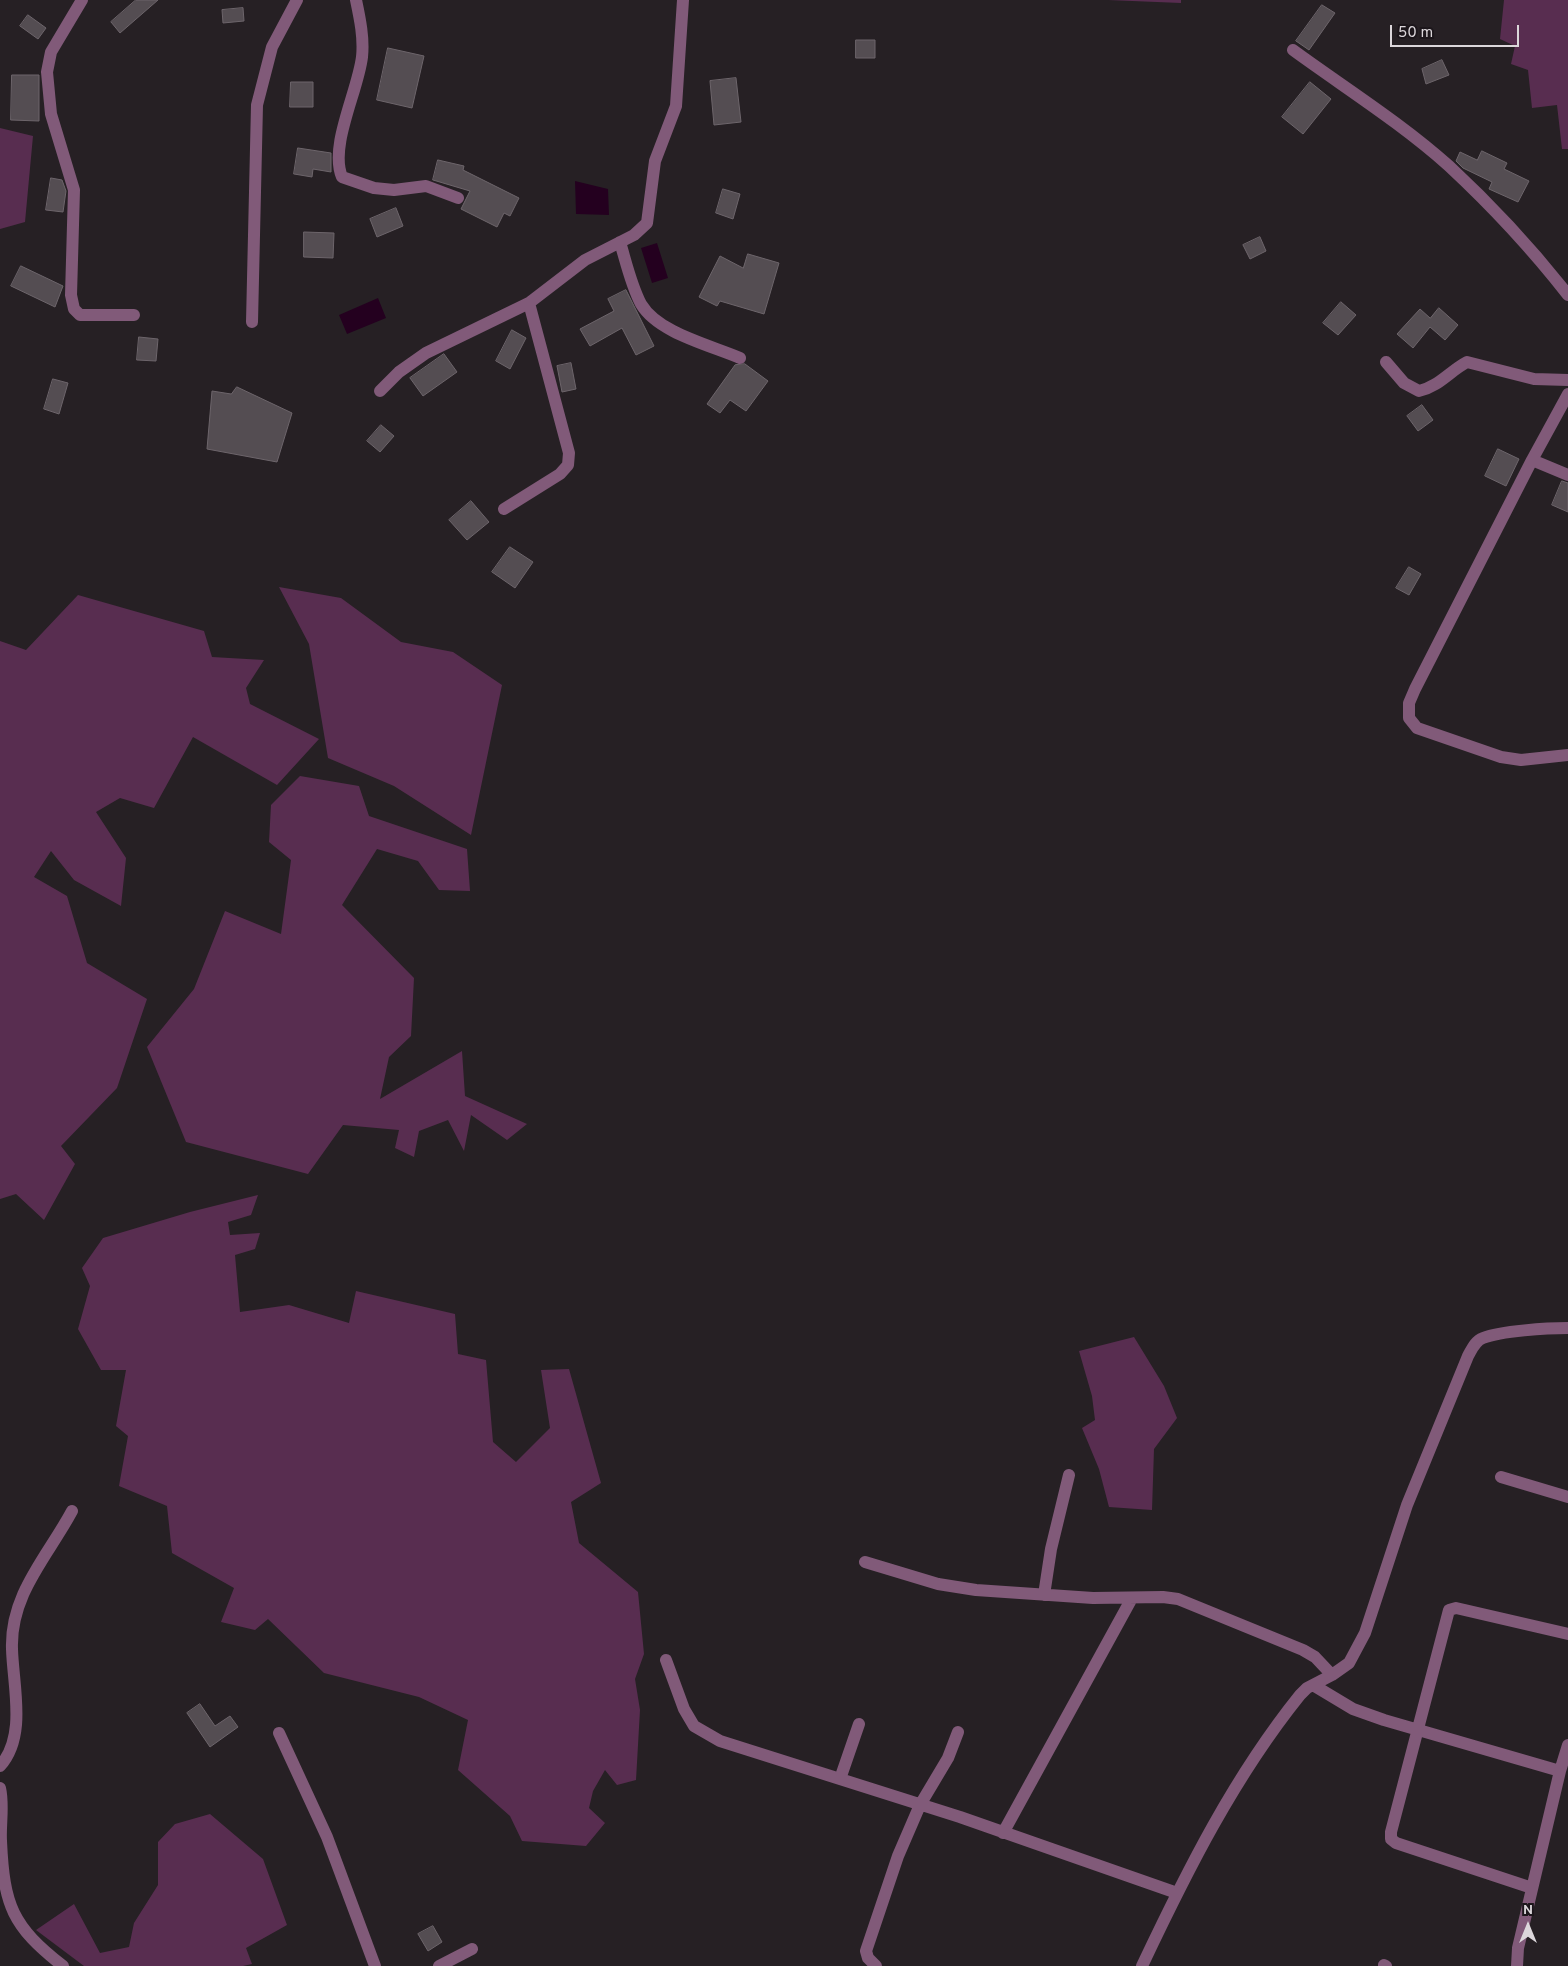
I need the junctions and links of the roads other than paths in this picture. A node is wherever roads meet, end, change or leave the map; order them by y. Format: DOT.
graph roads {
  1 [pos="82,0"];
  2 [pos="297,0"];
  3 [pos="356,0"];
  4 [pos="683,0"];
  5 [pos="1293,50"];
  6 [pos="458,198"];
  7 [pos="620,242"];
  8 [pos="1568,295"];
  9 [pos="529,303"];
  10 [pos="134,315"];
  11 [pos="252,322"];
  12 [pos="740,358"];
  13 [pos="1386,362"];
  14 [pos="1568,380"];
  15 [pos="380,391"];
  16 [pos="1568,394"];
  17 [pos="1532,460"];
  18 [pos="1568,475"];
  19 [pos="504,509"];
  20 [pos="1568,755"];
  21 [pos="1568,1328"];
  22 [pos="1070,1475"];
  23 [pos="1501,1477"];
  24 [pos="1568,1497"];
  25 [pos="72,1511"];
  26 [pos="865,1562"];
  27 [pos="1044,1595"];
  28 [pos="1132,1598"];
  29 [pos="1568,1634"];
  30 [pos="666,1660"];
  31 [pos="1332,1675"];
  32 [pos="1313,1685"];
  33 [pos="859,1724"];
  34 [pos="1418,1730"];
  35 [pos="958,1732"];
  36 [pos="279,1733"];
  37 [pos="1568,1745"];
  38 [pos="0,1766"];
  39 [pos="1560,1772"];
  40 [pos="840,1779"];
  41 [pos="0,1788"];
  42 [pos="920,1805"];
  43 [pos="1003,1833"];
  44 [pos="1532,1888"];
  45 [pos="1176,1893"];
  46 [pos="472,1949"];
  47 [pos="63,1966"];
  48 [pos="375,1966"];
  49 [pos="439,1966"];
  50 [pos="876,1966"];
  51 [pos="1142,1966"];
  52 [pos="1517,1966"];
  1 -- 10 [label="street"];
  2 -- 11 [label="street"];
  3 -- 6 [label="street"];
  4 -- 7 [label="street"];
  5 -- 8 [label="street"];
  7 -- 9 [label="street"];
  7 -- 12 [label="street"];
  9 -- 15 [label="street"];
  9 -- 19 [label="street"];
  13 -- 14 [label="street"];
  16 -- 17 [label="street"];
  17 -- 18 [label="street"];
  17 -- 20 [label="street"];
  21 -- 31 [label="street"];
  22 -- 27 [label="street"];
  23 -- 24 [label="street"];
  25 -- 38 [label="street"];
  26 -- 27 [label="street"];
  27 -- 28 [label="street"];
  28 -- 31 [label="street"];
  28 -- 43 [label="street"];
  29 -- 34 [label="street"];
  30 -- 40 [label="street"];
  31 -- 32 [label="street"];
  32 -- 34 [label="street"];
  32 -- 45 [label="street"];
  33 -- 40 [label="street"];
  34 -- 39 [label="street"];
  34 -- 44 [label="street"];
  35 -- 42 [label="street"];
  36 -- 48 [label="street"];
  37 -- 39 [label="street"];
  39 -- 44 [label="street"];
  40 -- 42 [label="street"];
  41 -- 47 [label="street"];
  42 -- 43 [label="street"];
  42 -- 50 [label="street"];
  43 -- 45 [label="street"];
  44 -- 52 [label="street"];
  45 -- 51 [label="street"];
  46 -- 49 [label="street"];
}
